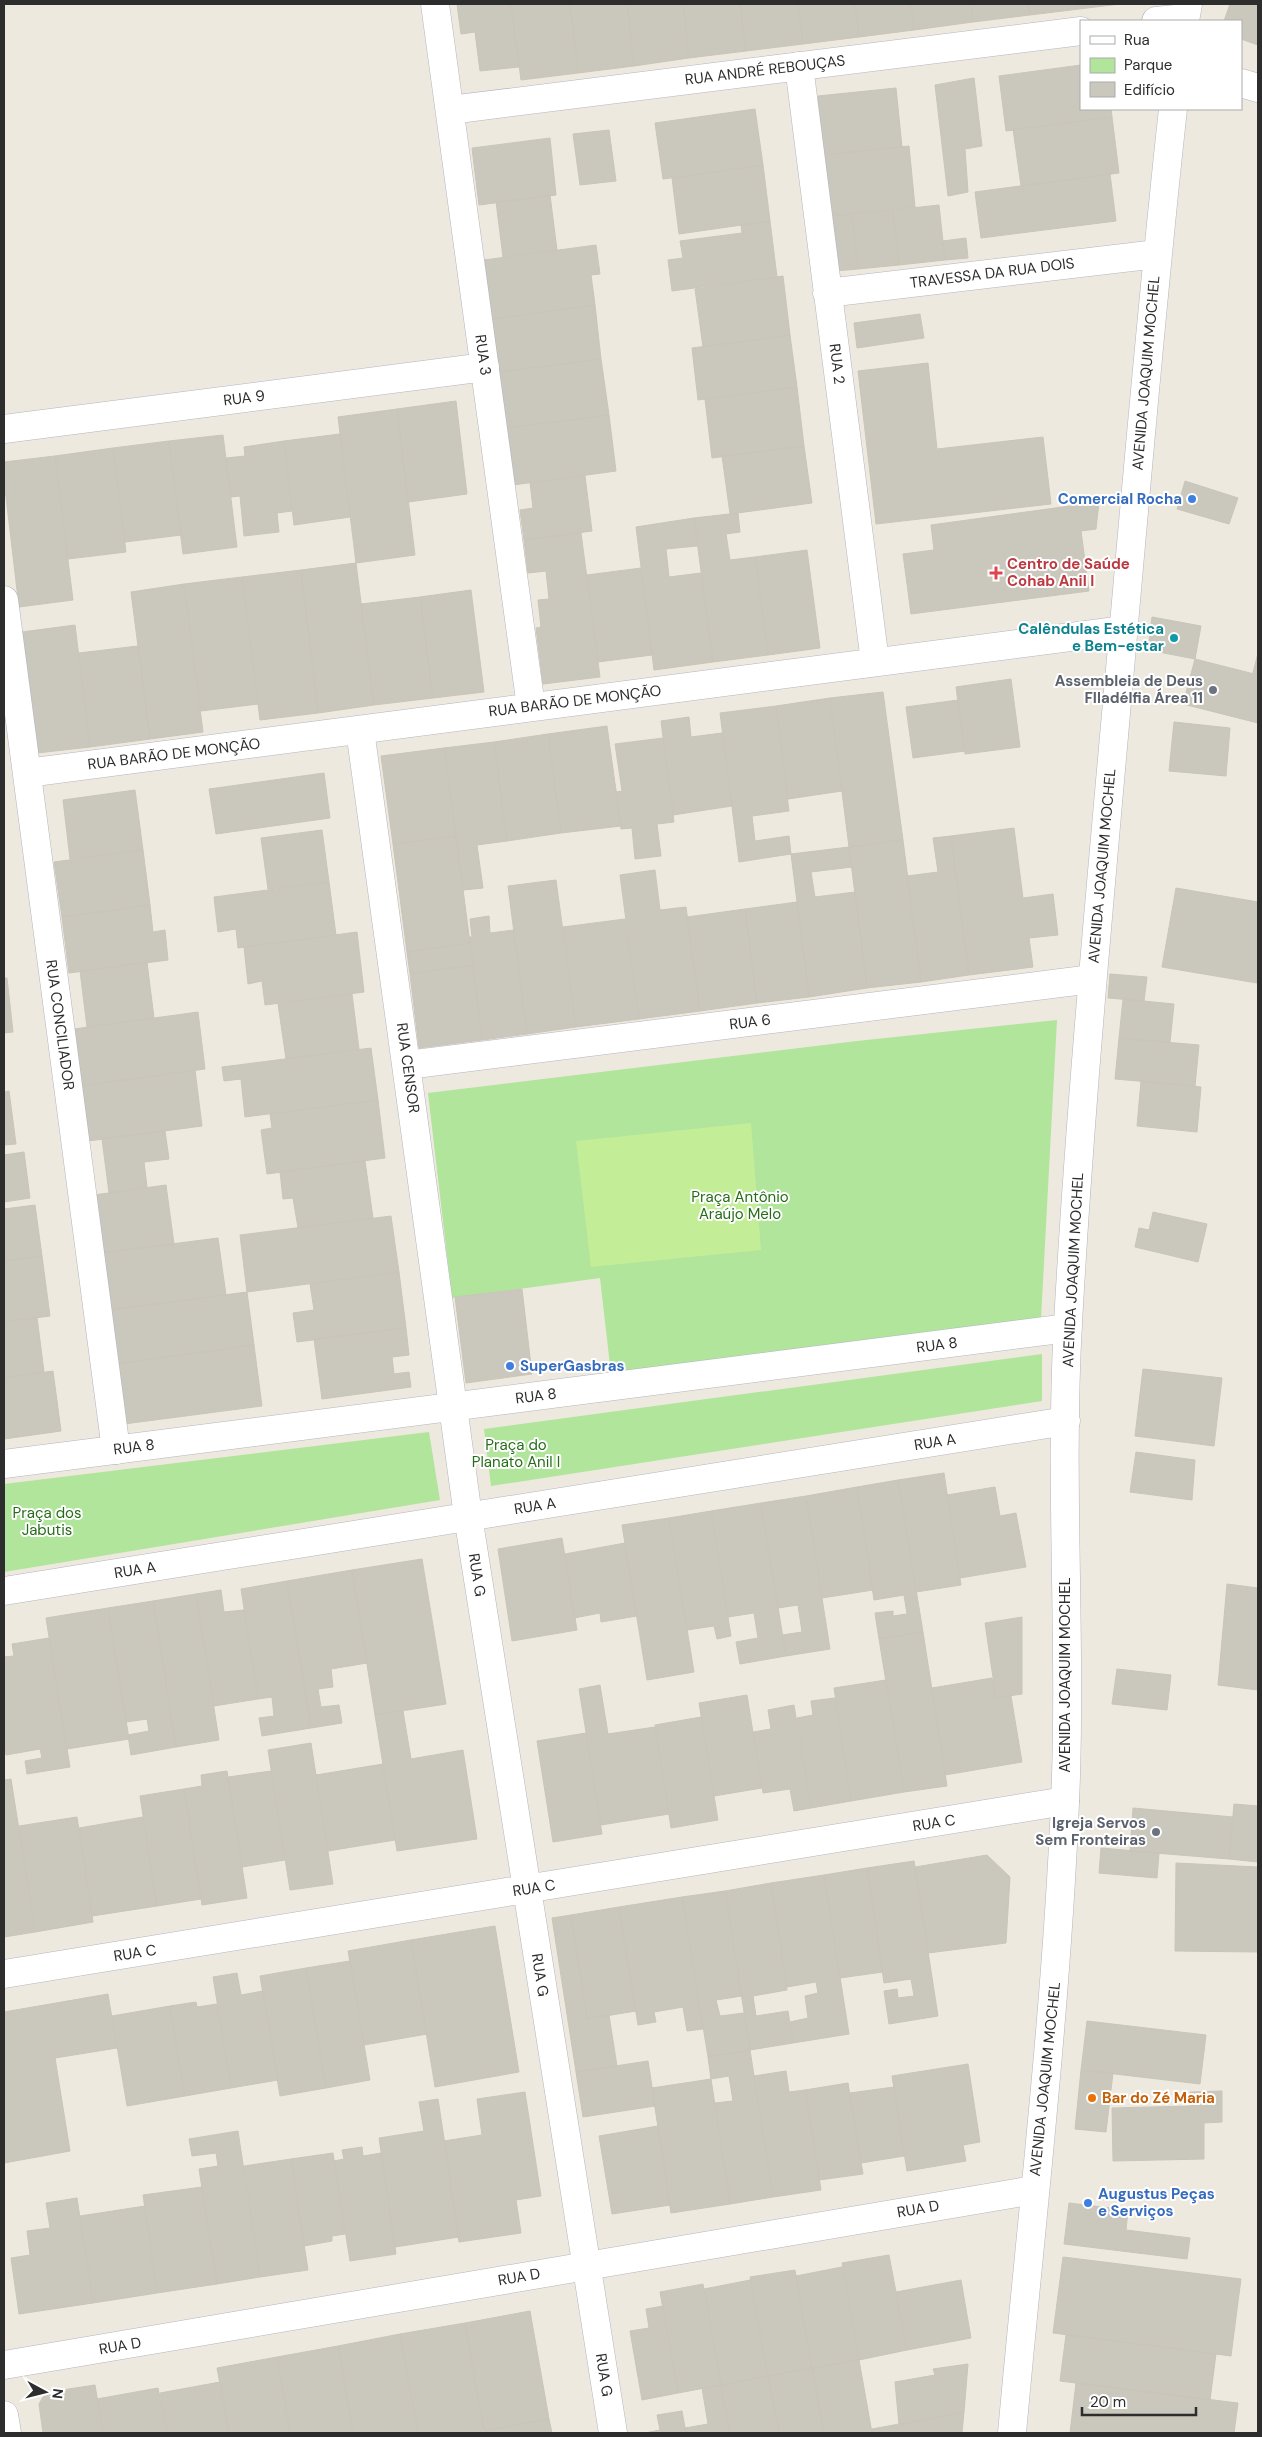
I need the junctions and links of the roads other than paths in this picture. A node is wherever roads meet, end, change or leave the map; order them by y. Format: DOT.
graph roads {
  1 [pos="436,4"];
  2 [pos="1186,14"];
  3 [pos="1160,20"];
  4 [pos="1080,31"];
  5 [pos="799,66"];
  6 [pos="1242,83"];
  7 [pos="1258,88"];
  8 [pos="450,110"];
  9 [pos="1173,110"];
  10 [pos="1157,254"];
  11 [pos="828,293"];
  12 [pos="485,367"];
  13 [pos="4,429"];
  14 [pos="4,600"];
  15 [pos="1124,630"];
  16 [pos="875,662"];
  17 [pos="531,707"];
  18 [pos="360,730"];
  19 [pos="27,773"];
  20 [pos="1092,979"];
  21 [pos="407,1065"];
  22 [pos="1068,1328"];
  23 [pos="454,1407"];
  24 [pos="1066,1421"];
  25 [pos="116,1450"];
  26 [pos="4,1464"];
  27 [pos="468,1516"];
  28 [pos="4,1590"];
  29 [pos="1065,1801"];
  30 [pos="527,1889"];
  31 [pos="4,1974"];
  32 [pos="1034,2190"];
  33 [pos="586,2266"];
  34 [pos="4,2365"];
  35 [pos="4,2415"];
  36 [pos="7,2433"];
  37 [pos="613,2433"];
  38 [pos="1012,2433"];
  1 -- 8 [label="street, RUA 3"];
  2 -- 3 [label="street"];
  4 -- 5 [label="street, RUA ANDRÉ REBOUÇAS"];
  5 -- 8 [label="street, RUA ANDRÉ REBOUÇAS"];
  5 -- 11 [label="street, RUA 2"];
  6 -- 7 [label="street"];
  8 -- 12 [label="street, RUA 3"];
  9 -- 10 [label="street, AVENIDA JOAQUIM MOCHEL"];
  10 -- 11 [label="street, TRAVESSA DA RUA DOIS"];
  10 -- 15 [label="street, AVENIDA JOAQUIM MOCHEL"];
  11 -- 16 [label="street, RUA 2"];
  12 -- 13 [label="street, RUA 9"];
  12 -- 17 [label="street, RUA 3"];
  14 -- 19 [label="street, RUA CONCILIADOR"];
  15 -- 16 [label="street, RUA BARÃO DE MONÇÃO"];
  15 -- 20 [label="street, AVENIDA JOAQUIM MOCHEL"];
  16 -- 17 [label="street, RUA BARÃO DE MONÇÃO"];
  17 -- 18 [label="street, RUA BARÃO DE MONÇÃO"];
  18 -- 19 [label="street, RUA BARÃO DE MONÇÃO"];
  18 -- 21 [label="street, RUA CENSOR"];
  19 -- 25 [label="street, RUA CONCILIADOR"];
  20 -- 21 [label="street, RUA 6"];
  20 -- 22 [label="street, AVENIDA JOAQUIM MOCHEL"];
  21 -- 23 [label="street, RUA CENSOR"];
  22 -- 23 [label="street, RUA 8"];
  22 -- 24 [label="street, AVENIDA JOAQUIM MOCHEL"];
  23 -- 25 [label="street, RUA 8"];
  23 -- 27 [label="street, RUA CENSOR"];
  24 -- 27 [label="street, RUA A"];
  24 -- 29 [label="street, AVENIDA JOAQUIM MOCHEL"];
  25 -- 26 [label="street, RUA 8"];
  27 -- 28 [label="street, RUA A"];
  27 -- 30 [label="street, RUA G"];
  29 -- 30 [label="street, RUA C"];
  29 -- 32 [label="street, AVENIDA JOAQUIM MOCHEL"];
  30 -- 31 [label="street, RUA C"];
  30 -- 33 [label="street, RUA G"];
  32 -- 33 [label="street, RUA D"];
  32 -- 38 [label="street, AVENIDA JOAQUIM MOCHEL"];
  33 -- 34 [label="street, RUA D"];
  33 -- 37 [label="street, RUA G"];
  35 -- 36 [label="street"];
}
